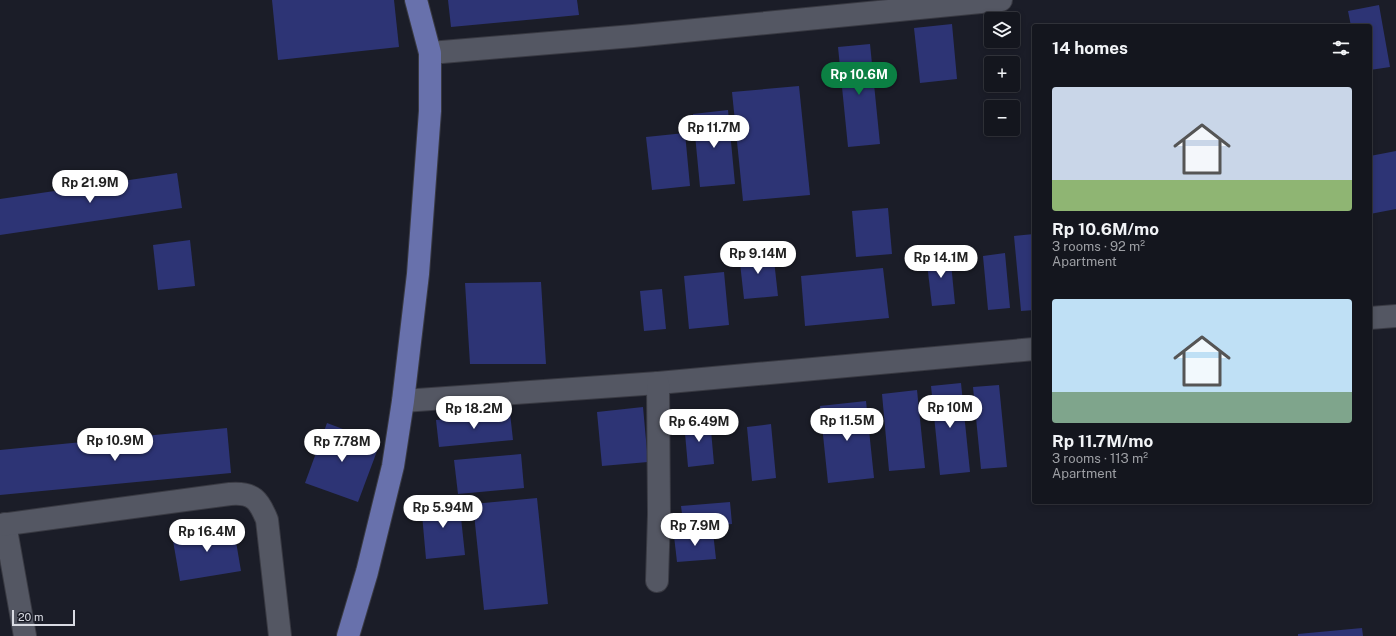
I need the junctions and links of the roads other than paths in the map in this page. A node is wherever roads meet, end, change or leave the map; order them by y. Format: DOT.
graph roads {
  1 [pos="416,0"];
  2 [pos="1001,0"];
  3 [pos="430,53"];
  4 [pos="1396,316"];
  5 [pos="1372,318"];
  6 [pos="1032,349"];
  7 [pos="658,383"];
  8 [pos="403,401"];
  9 [pos="2,525"];
  10 [pos="657,581"];
  11 [pos="25,636"];
  12 [pos="280,636"];
  13 [pos="348,636"];
  1 -- 3 [label="main road"];
  2 -- 3 [label="street"];
  3 -- 8 [label="main road"];
  4 -- 5 [label="street"];
  6 -- 7 [label="street"];
  7 -- 8 [label="street"];
  7 -- 10 [label="street"];
  8 -- 13 [label="main road"];
  9 -- 11 [label="street"];
  9 -- 12 [label="street"];
}
